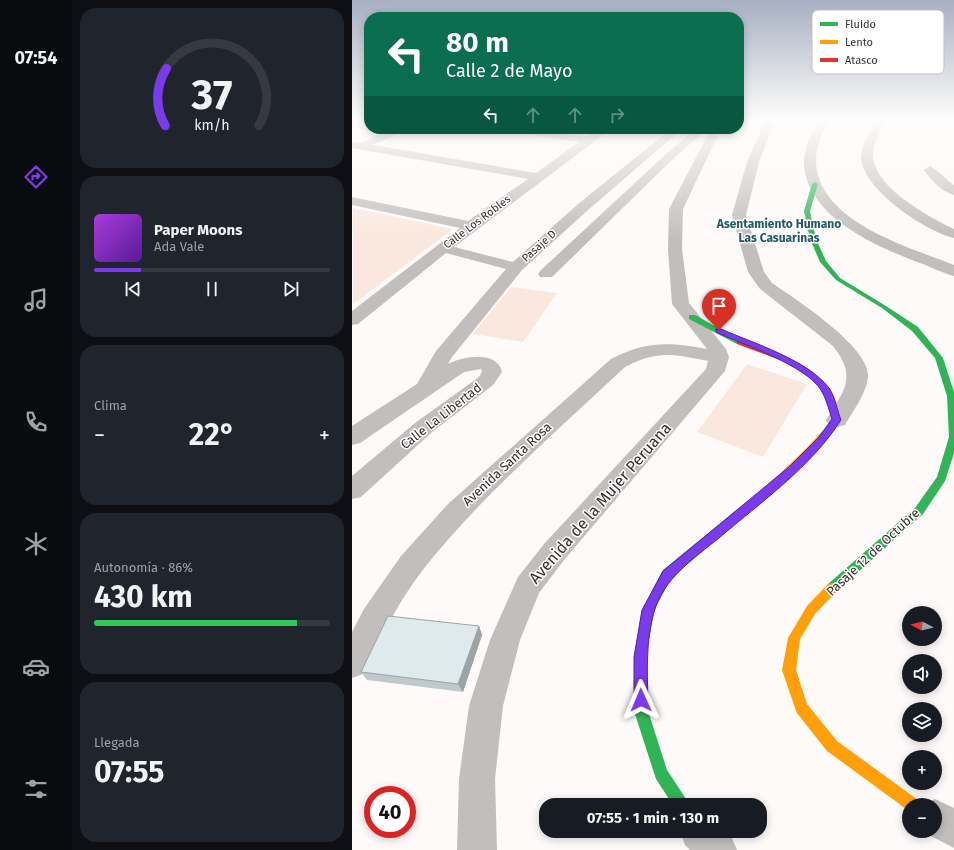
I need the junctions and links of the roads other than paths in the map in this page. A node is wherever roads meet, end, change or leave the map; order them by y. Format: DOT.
graph roads {
  1 [pos="439,161"];
  2 [pos="561,161"];
  3 [pos="639,161"];
  4 [pos="665,161"];
  5 [pos="700,161"];
  6 [pos="754,161"];
  7 [pos="810,161"];
  8 [pos="869,161"];
  9 [pos="930,170"];
  10 [pos="539,177"];
  11 [pos="815,184"];
  12 [pos="954,191"];
  13 [pos="352,201"];
  14 [pos="471,226"];
  15 [pos="954,234"];
  16 [pos="442,248"];
  17 [pos="516,267"];
  18 [pos="954,271"];
  19 [pos="546,274"];
  20 [pos="692,317"];
  21 [pos="353,318"];
  22 [pos="719,357"];
  23 [pos="426,387"];
  24 [pos="837,420"];
  25 [pos="352,437"];
  26 [pos="352,490"];
  27 [pos="352,663"];
  28 [pos="677,798"];
  29 [pos="903,798"];
  30 [pos="942,822"];
  31 [pos="954,829"];
  32 [pos="706,838"];
  33 [pos="477,850"];
  34 [pos="717,850"];
  1 -- 10 [label="street"];
  2 -- 10 [label="street, Calle Los Robles"];
  3 -- 17 [label="street, Pasaje D"];
  4 -- 19 [label="street"];
  5 -- 20 [label="street"];
  6 -- 24 [label="street"];
  7 -- 11 [label="street"];
  8 -- 15 [label="street"];
  9 -- 12 [label="street"];
  10 -- 14 [label="street, Calle Los Robles"];
  11 -- 18 [label="street"];
  11 -- 29 [label="street, Pasaje 12 de Octubre"];
  13 -- 14 [label="street"];
  14 -- 16 [label="street, Calle Los Robles"];
  16 -- 17 [label="street"];
  16 -- 21 [label="street, Calle Los Robles"];
  17 -- 23 [label="street, Pasaje D"];
  20 -- 22 [label="street"];
  20 -- 24 [label="street"];
  22 -- 27 [label="street, Avenida Santa Rosa"];
  22 -- 33 [label="street, Avenida de la Mujer Peruana"];
  23 -- 25 [label="street, Calle La Libertad"];
  23 -- 26 [label="street, Calle La Libertad"];
  24 -- 28 [label="street"];
  30 -- 31 [label="street"];
  32 -- 34 [label="street"];
}
